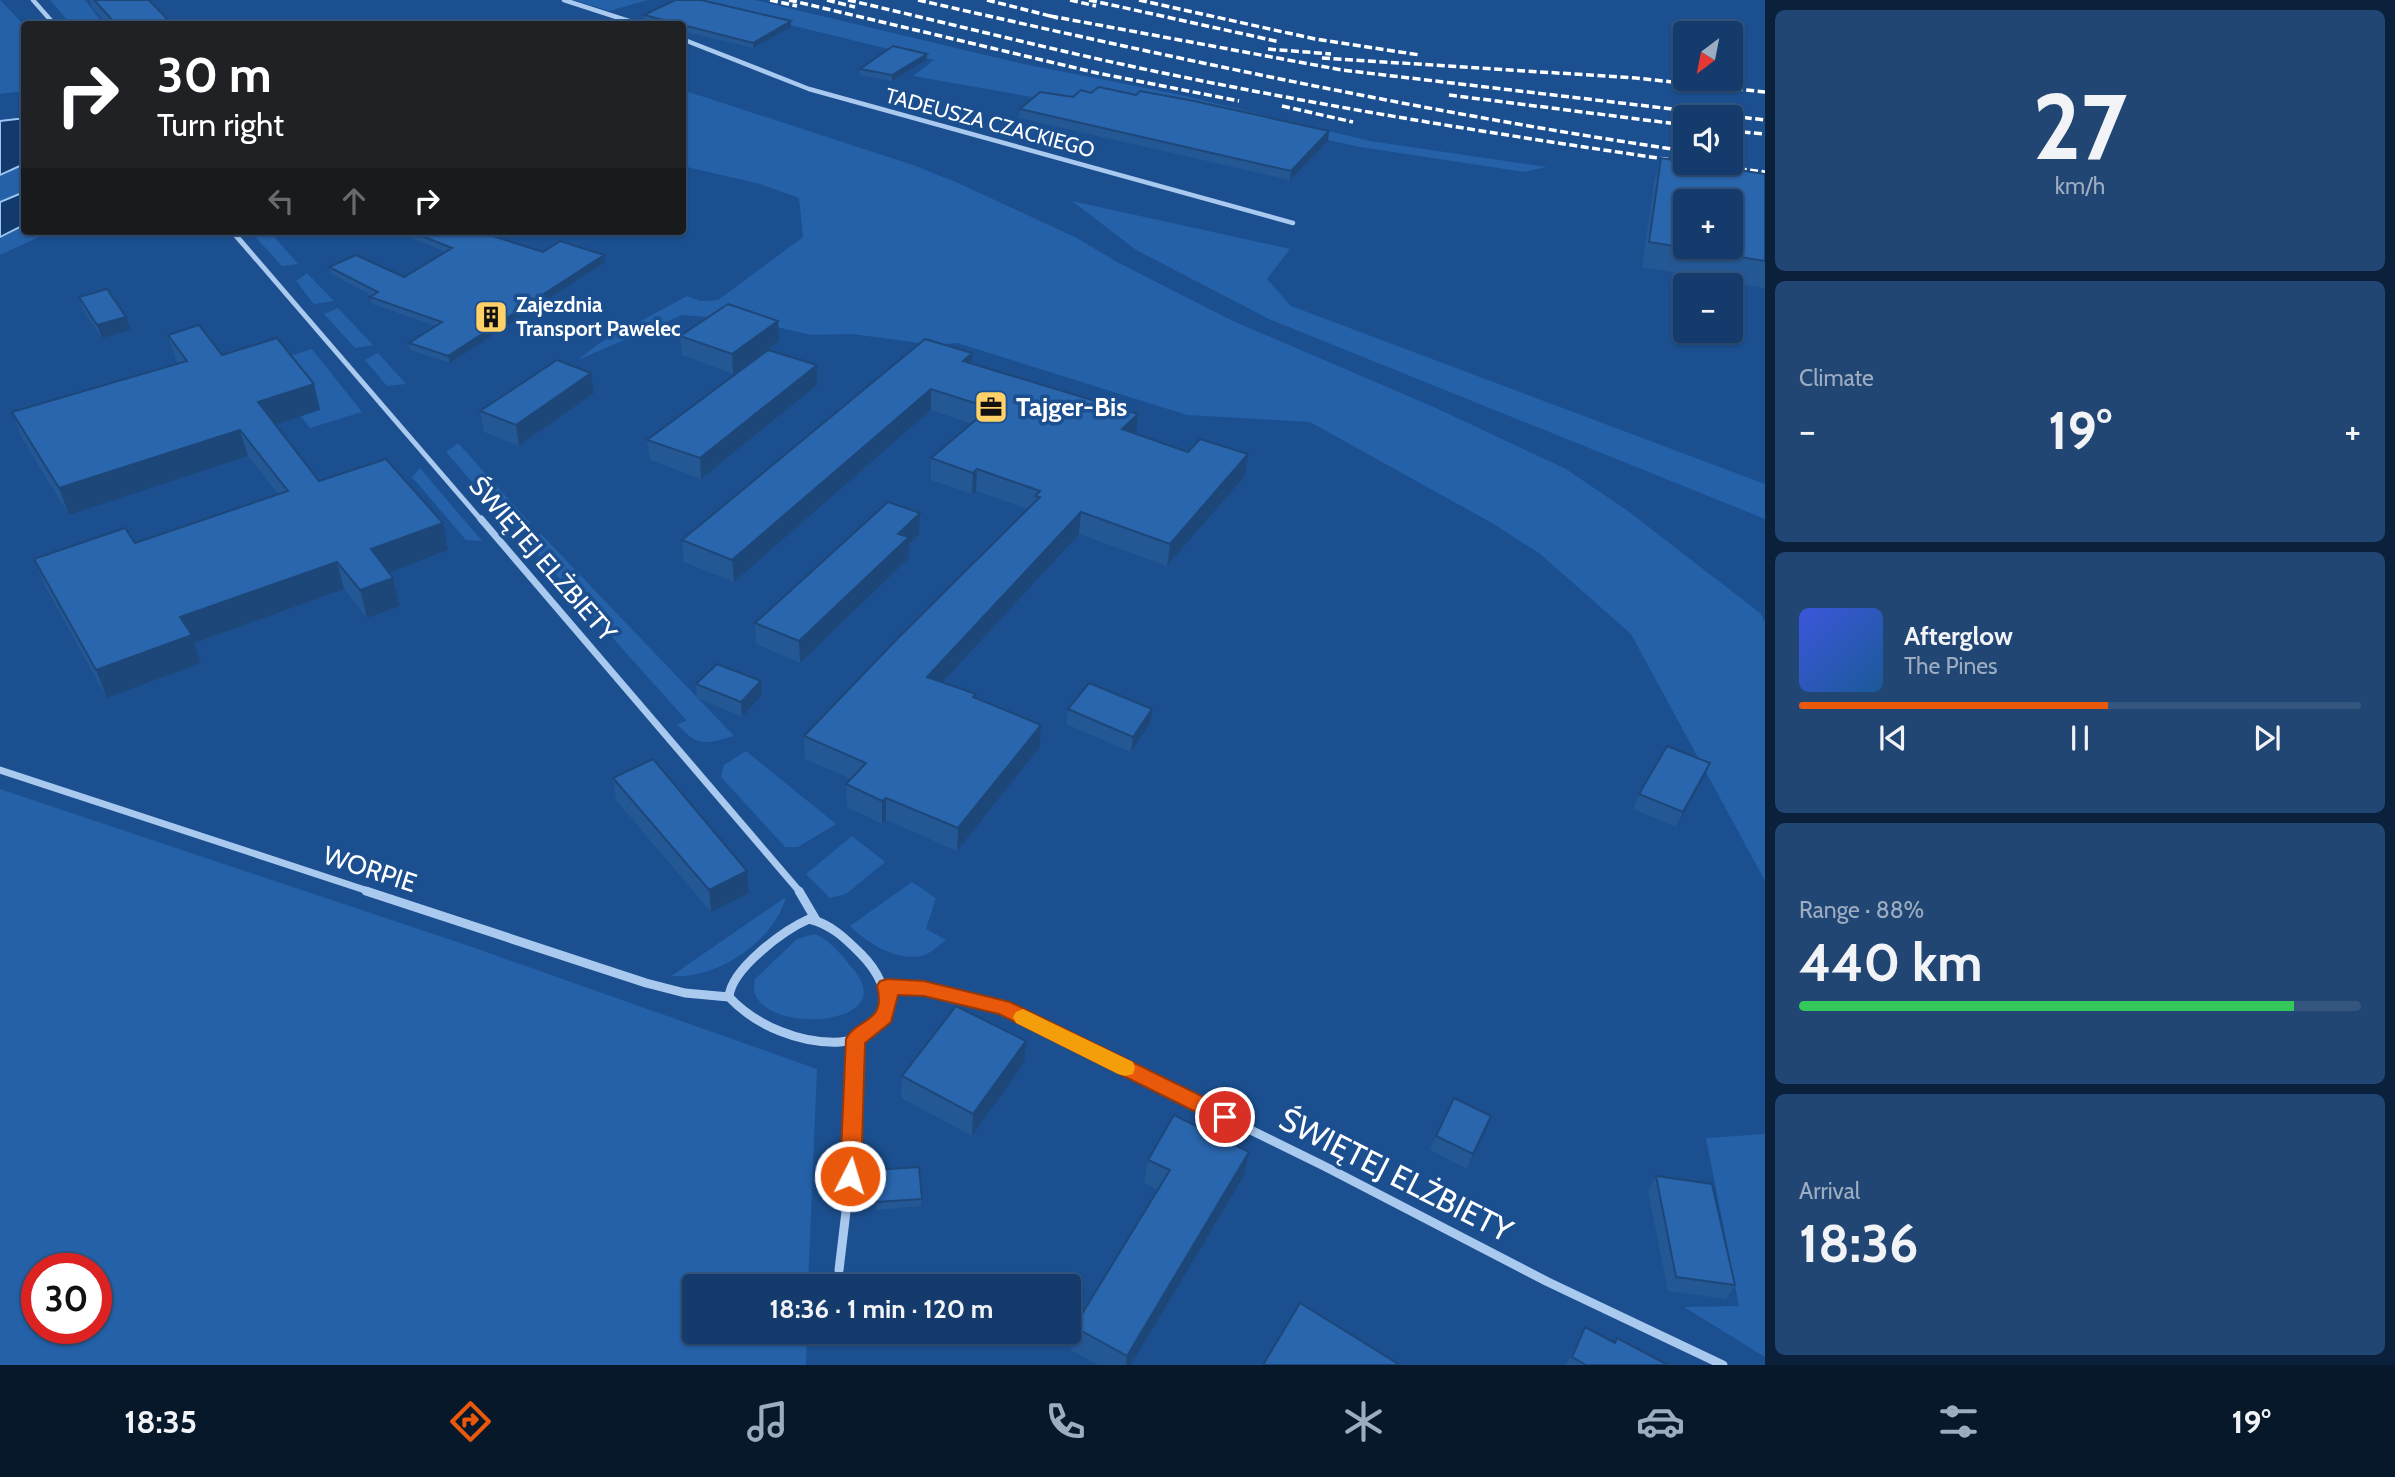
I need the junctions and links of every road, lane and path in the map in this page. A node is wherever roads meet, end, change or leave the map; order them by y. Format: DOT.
graph roads {
  1 [pos="33,0"];
  2 [pos="564,0"];
  3 [pos="51,21"];
  4 [pos="629,21"];
  5 [pos="686,41"];
  6 [pos="1293,223"];
  7 [pos="235,235"];
  8 [pos="0,770"];
  9 [pos="816,920"];
  10 [pos="887,986"];
  11 [pos="729,997"];
  12 [pos="856,1039"];
  13 [pos="839,1270"];
  14 [pos="1723,1365"];
  1 -- 3 [label="street"];
  2 -- 4 [label="street"];
  5 -- 6 [label="street, TADEUSZA CZACKIEGO"];
  7 -- 9 [label="street, ŚWIĘTEJ ELŻBIETY"];
  8 -- 11 [label="street, WORPIE"];
  9 -- 10 [label="street"];
  9 -- 11 [label="street"];
  10 -- 12 [label="street"];
  10 -- 14 [label="street, ŚWIĘTEJ ELŻBIETY"];
  11 -- 12 [label="street"];
  12 -- 13 [label="street"];
}
